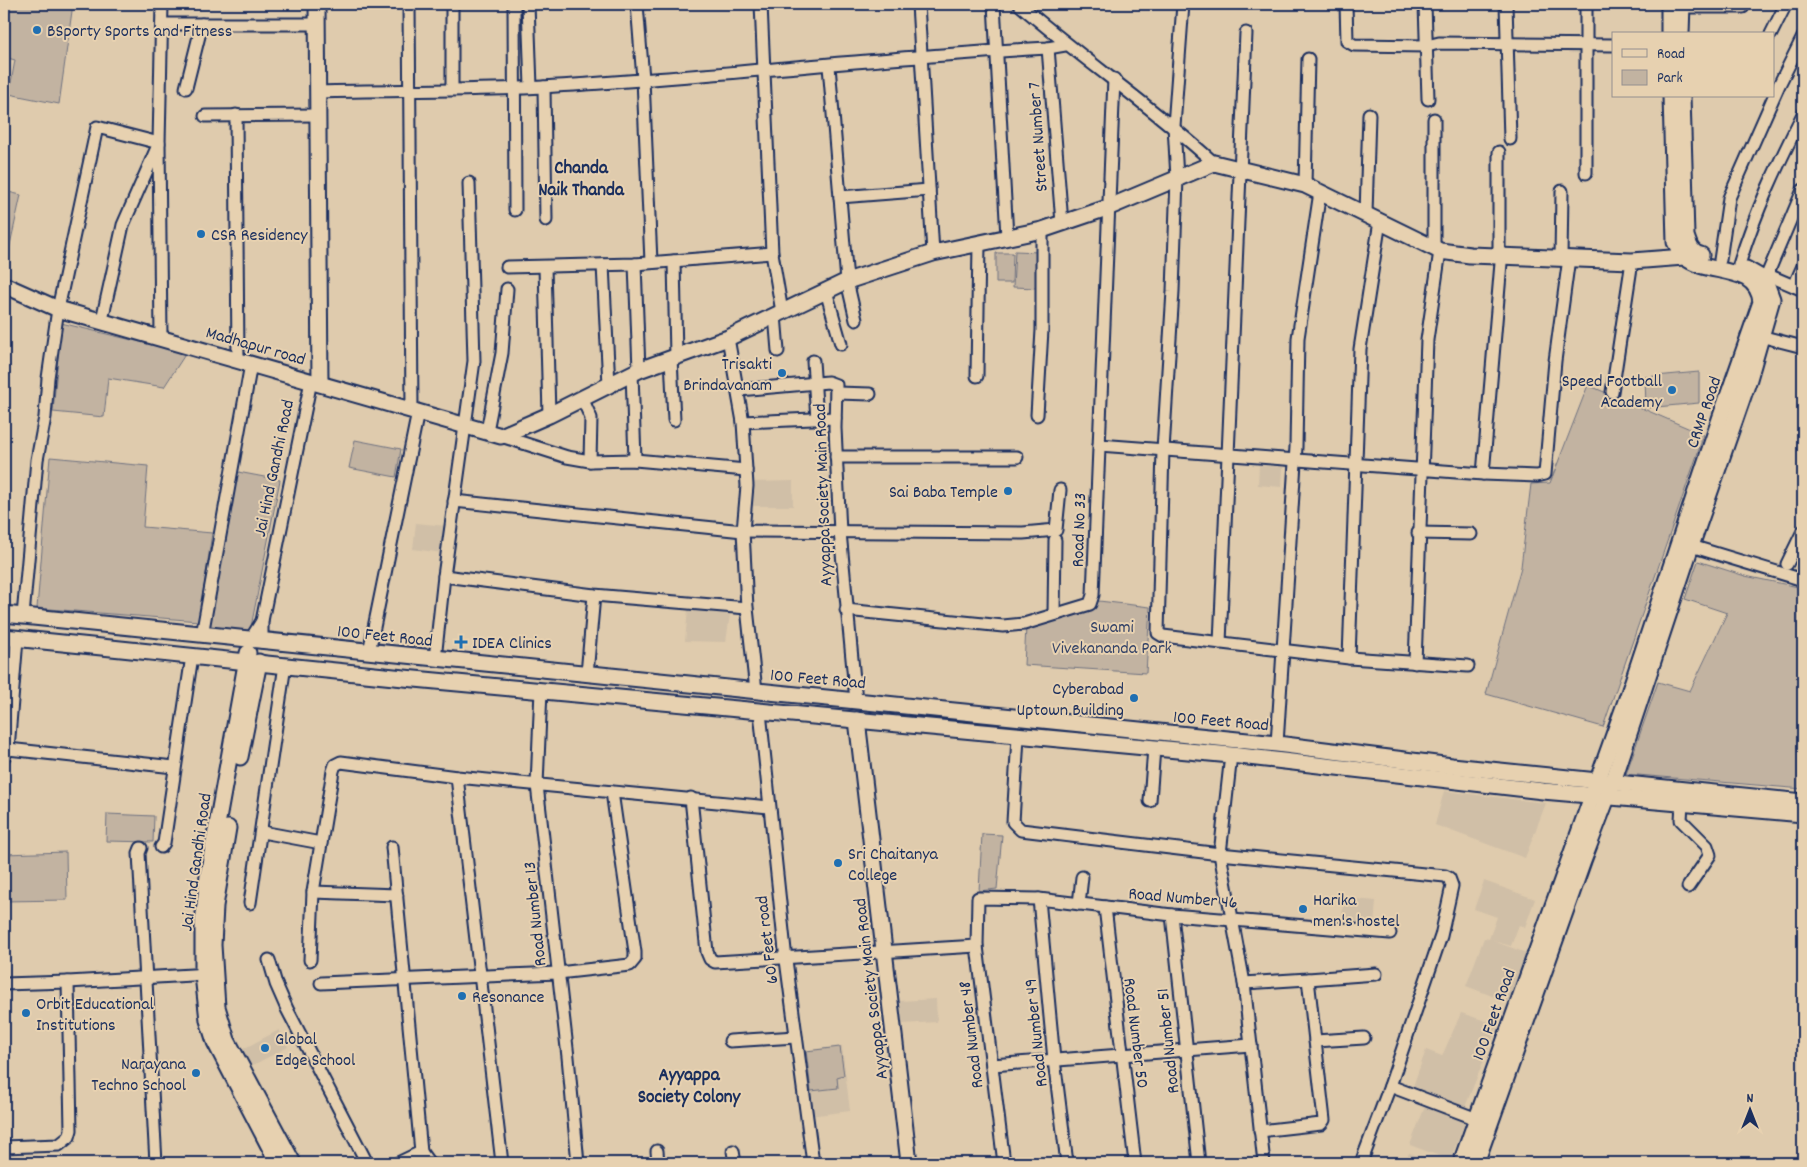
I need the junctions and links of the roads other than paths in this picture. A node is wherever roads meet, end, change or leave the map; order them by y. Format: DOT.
graph roads {
  1 [pos="162,4"];
  2 [pos="317,4"];
  3 [pos="409,4"];
  4 [pos="452,4"];
  5 [pos="514,4"];
  6 [pos="528,4"];
  7 [pos="637,4"];
  8 [pos="761,4"];
  9 [pos="918,4"];
  10 [pos="994,4"];
  11 [pos="1019,4"];
  12 [pos="1183,4"];
  13 [pos="1346,4"];
  14 [pos="1425,4"];
  15 [pos="1506,4"];
  16 [pos="1586,4"];
  17 [pos="1786,4"];
  18 [pos="1678,5"];
  19 [pos="1743,7"];
  20 [pos="162,24"];
  21 [pos="202,24"];
  22 [pos="317,24"];
  23 [pos="1670,32"];
  24 [pos="1682,32"];
  25 [pos="1772,32"];
  26 [pos="1246,33"];
  27 [pos="1803,37"];
  28 [pos="1065,45"];
  29 [pos="1507,45"];
  30 [pos="1427,46"];
  31 [pos="1585,46"];
  32 [pos="1612,46"];
  33 [pos="1048,48"];
  34 [pos="995,51"];
  35 [pos="921,55"];
  36 [pos="1308,59"];
  37 [pos="829,66"];
  38 [pos="765,70"];
  39 [pos="643,79"];
  40 [pos="1114,79"];
  41 [pos="1776,84"];
  42 [pos="531,87"];
  43 [pos="544,87"];
  44 [pos="186,88"];
  45 [pos="515,88"];
  46 [pos="452,89"];
  47 [pos="409,90"];
  48 [pos="319,92"];
  49 [pos="1670,98"];
  50 [pos="1682,98"];
  51 [pos="1770,98"];
  52 [pos="1428,100"];
  53 [pos="1368,114"];
  54 [pos="1803,114"];
  55 [pos="236,115"];
  56 [pos="319,115"];
  57 [pos="205,116"];
  58 [pos="1434,119"];
  59 [pos="1174,126"];
  60 [pos="1510,139"];
  61 [pos="159,143"];
  62 [pos="1499,152"];
  63 [pos="1214,163"];
  64 [pos="1241,168"];
  65 [pos="1586,173"];
  66 [pos="1177,178"];
  67 [pos="469,183"];
  68 [pos="1306,185"];
  69 [pos="929,190"];
  70 [pos="1803,190"];
  71 [pos="1562,191"];
  72 [pos="1320,192"];
  73 [pos="840,197"];
  74 [pos="1107,208"];
  75 [pos="515,210"];
  76 [pos="1373,217"];
  77 [pos="546,220"];
  78 [pos="1062,224"];
  79 [pos="1042,230"];
  80 [pos="1007,237"];
  81 [pos="979,243"];
  82 [pos="1437,249"];
  83 [pos="772,252"];
  84 [pos="933,253"];
  85 [pos="1499,256"];
  86 [pos="1684,257"];
  87 [pos="1565,258"];
  88 [pos="1720,260"];
  89 [pos="674,261"];
  90 [pos="1632,261"];
  91 [pos="651,262"];
  92 [pos="635,264"];
  93 [pos="603,265"];
  94 [pos="1739,265"];
  95 [pos="1803,266"];
  96 [pos="507,267"];
  97 [pos="545,267"];
  98 [pos="1766,277"];
  99 [pos="846,281"];
  100 [pos="4,285"];
  101 [pos="1799,288"];
  102 [pos="507,289"];
  103 [pos="826,291"];
  104 [pos="58,309"];
  105 [pos="779,313"];
  106 [pos="102,320"];
  107 [pos="856,320"];
  108 [pos="1760,336"];
  109 [pos="161,337"];
  110 [pos="728,338"];
  111 [pos="841,344"];
  112 [pos="1803,347"];
  113 [pos="778,352"];
  114 [pos="674,358"];
  115 [pos="813,361"];
  116 [pos="245,362"];
  117 [pos="636,371"];
  118 [pos="977,376"];
  119 [pos="315,382"];
  120 [pos="816,384"];
  121 [pos="608,385"];
  122 [pos="739,390"];
  123 [pos="1612,392"];
  124 [pos="837,393"];
  125 [pos="870,394"];
  126 [pos="582,398"];
  127 [pos="415,411"];
  128 [pos="549,415"];
  129 [pos="1037,415"];
  130 [pos="835,418"];
  131 [pos="816,419"];
  132 [pos="674,420"];
  133 [pos="743,422"];
  134 [pos="465,425"];
  135 [pos="494,434"];
  136 [pos="1099,445"];
  137 [pos="1163,450"];
  138 [pos="1228,455"];
  139 [pos="836,457"];
  140 [pos="1017,457"];
  141 [pos="635,460"];
  142 [pos="590,461"];
  143 [pos="1294,461"];
  144 [pos="1356,466"];
  145 [pos="746,470"];
  146 [pos="1421,470"];
  147 [pos="1482,474"];
  148 [pos="1060,490"];
  149 [pos="454,501"];
  150 [pos="743,531"];
  151 [pos="1803,531"];
  152 [pos="840,532"];
  153 [pos="1418,533"];
  154 [pos="1471,534"];
  155 [pos="1056,540"];
  156 [pos="1690,546"];
  157 [pos="1787,564"];
  158 [pos="444,576"];
  159 [pos="1803,580"];
  160 [pos="594,594"];
  161 [pos="747,608"];
  162 [pos="846,610"];
  163 [pos="1054,613"];
  164 [pos="4,614"];
  165 [pos="23,616"];
  166 [pos="126,627"];
  167 [pos="202,635"];
  168 [pos="10,638"];
  169 [pos="256,641"];
  170 [pos="1220,643"];
  171 [pos="123,649"];
  172 [pos="1283,649"];
  173 [pos="369,652"];
  174 [pos="192,656"];
  175 [pos="1349,658"];
  176 [pos="435,659"];
  177 [pos="253,662"];
  178 [pos="1415,663"];
  179 [pos="285,665"];
  180 [pos="1468,666"];
  181 [pos="587,674"];
  182 [pos="541,690"];
  183 [pos="756,691"];
  184 [pos="856,701"];
  185 [pos="760,712"];
  186 [pos="857,720"];
  187 [pos="1069,724"];
  188 [pos="1018,737"];
  189 [pos="1068,741"];
  190 [pos="1278,744"];
  191 [pos="1154,748"];
  192 [pos="6,753"];
  193 [pos="1231,755"];
  194 [pos="174,767"];
  195 [pos="457,777"];
  196 [pos="537,785"];
  197 [pos="1603,788"];
  198 [pos="612,792"];
  199 [pos="691,798"];
  200 [pos="1150,801"];
  201 [pos="1803,802"];
  202 [pos="1682,803"];
  203 [pos="769,807"];
  204 [pos="1803,814"];
  205 [pos="262,832"];
  206 [pos="321,843"];
  207 [pos="161,846"];
  208 [pos="392,847"];
  209 [pos="141,848"];
  210 [pos="1220,854"];
  211 [pos="1082,877"];
  212 [pos="1688,886"];
  213 [pos="313,892"];
  214 [pos="397,895"];
  215 [pos="1039,899"];
  216 [pos="976,902"];
  217 [pos="250,903"];
  218 [pos="1079,904"];
  219 [pos="1105,907"];
  220 [pos="1172,914"];
  221 [pos="1234,919"];
  222 [pos="1390,933"];
  223 [pos="977,946"];
  224 [pos="884,953"];
  225 [pos="268,960"];
  226 [pos="310,960"];
  227 [pos="786,960"];
  228 [pos="558,973"];
  229 [pos="208,974"];
  230 [pos="1376,974"];
  231 [pos="481,977"];
  232 [pos="145,978"];
  233 [pos="1308,979"];
  234 [pos="403,981"];
  235 [pos="68,982"];
  236 [pos="1244,983"];
  237 [pos="4,984"];
  238 [pos="321,984"];
  239 [pos="796,1038"];
  240 [pos="1364,1038"];
  241 [pos="1314,1040"];
  242 [pos="730,1041"];
  243 [pos="1251,1046"];
  244 [pos="1185,1051"];
  245 [pos="1123,1056"];
  246 [pos="1054,1060"];
  247 [pos="992,1065"];
  248 [pos="1390,1086"];
  249 [pos="1477,1119"];
  250 [pos="1260,1132"];
  251 [pos="4,1148"];
  252 [pos="657,1151"];
  253 [pos="734,1151"];
  254 [pos="421,1152"];
  255 [pos="156,1163"];
  256 [pos="278,1163"];
  257 [pos="293,1163"];
  258 [pos="367,1163"];
  259 [pos="398,1163"];
  260 [pos="429,1163"];
  261 [pos="502,1163"];
  262 [pos="578,1163"];
  263 [pos="658,1163"];
  264 [pos="735,1163"];
  265 [pos="813,1163"];
  266 [pos="909,1163"];
  267 [pos="1004,1163"];
  268 [pos="1067,1163"];
  269 [pos="1135,1163"];
  270 [pos="1198,1163"];
  271 [pos="1264,1163"];
  272 [pos="1361,1163"];
  273 [pos="1461,1163"];
  274 [pos="1476,1163"];
  1 -- 20 [label="street"];
  2 -- 22 [label="main road"];
  3 -- 47 [label="street"];
  4 -- 46 [label="street"];
  5 -- 45 [label="street"];
  6 -- 42 [label="street"];
  7 -- 39 [label="street"];
  8 -- 38 [label="street"];
  9 -- 35 [label="street"];
  10 -- 34 [label="street"];
  11 -- 28 [label="street"];
  12 -- 59 [label="street"];
  13 -- 30 [label="street"];
  14 -- 30 [label="street"];
  15 -- 29 [label="street"];
  16 -- 31 [label="street"];
  17 -- 25 [label="street"];
  18 -- 19 [label="street"];
  18 -- 23 [label="main road"];
  18 -- 24 [label="main road"];
  20 -- 21 [label="street"];
  20 -- 61 [label="street"];
  21 -- 22 [label="street"];
  21 -- 44 [label="street"];
  22 -- 48 [label="main road"];
  26 -- 64 [label="street"];
  27 -- 41 [label="street"];
  28 -- 33 [label="street"];
  28 -- 40 [label="street"];
  29 -- 30 [label="street"];
  29 -- 31 [label="street"];
  29 -- 60 [label="street"];
  30 -- 52 [label="street"];
  31 -- 32 [label="street"];
  31 -- 65 [label="street"];
  33 -- 34 [label="street"];
  33 -- 78 [label="street, Street Number 7"];
  34 -- 35 [label="street"];
  34 -- 80 [label="street"];
  35 -- 37 [label="street"];
  35 -- 69 [label="street"];
  36 -- 68 [label="street"];
  37 -- 38 [label="street"];
  37 -- 73 [label="street"];
  38 -- 39 [label="street"];
  38 -- 83 [label="street"];
  39 -- 43 [label="street"];
  39 -- 91 [label="street"];
  40 -- 59 [label="street"];
  40 -- 74 [label="street, Road No 33"];
  42 -- 43 [label="street"];
  42 -- 45 [label="street"];
  43 -- 77 [label="street"];
  45 -- 46 [label="street"];
  45 -- 75 [label="street"];
  46 -- 47 [label="street"];
  47 -- 48 [label="street"];
  47 -- 127 [label="street"];
  48 -- 56 [label="main road"];
  49 -- 86 [label="main road"];
  50 -- 88 [label="main road"];
  51 -- 88 [label="street"];
  53 -- 76 [label="street"];
  54 -- 94 [label="street"];
  55 -- 56 [label="street"];
  55 -- 57 [label="street"];
  55 -- 116 [label="street"];
  56 -- 119 [label="main road"];
  58 -- 82 [label="street"];
  59 -- 63 [label="street"];
  59 -- 66 [label="street"];
  61 -- 104 [label="street"];
  61 -- 106 [label="street"];
  61 -- 109 [label="street"];
  62 -- 85 [label="street"];
  63 -- 64 [label="main road"];
  63 -- 66 [label="main road"];
  64 -- 68 [label="main road"];
  64 -- 138 [label="street"];
  66 -- 74 [label="main road"];
  66 -- 137 [label="street"];
  67 -- 134 [label="street"];
  68 -- 72 [label="main road"];
  69 -- 73 [label="street"];
  69 -- 84 [label="street"];
  70 -- 98 [label="street"];
  71 -- 87 [label="street"];
  72 -- 76 [label="main road"];
  72 -- 143 [label="street"];
  73 -- 99 [label="street"];
  74 -- 78 [label="main road"];
  74 -- 136 [label="street, Road No 33"];
  76 -- 82 [label="main road"];
  76 -- 144 [label="street"];
  78 -- 79 [label="main road"];
  79 -- 80 [label="main road"];
  79 -- 129 [label="street"];
  80 -- 81 [label="main road"];
  81 -- 84 [label="main road"];
  81 -- 118 [label="street"];
  82 -- 85 [label="main road"];
  82 -- 146 [label="street"];
  83 -- 89 [label="street"];
  83 -- 105 [label="street"];
  84 -- 99 [label="main road"];
  85 -- 87 [label="main road"];
  85 -- 147 [label="street"];
  86 -- 90 [label="main road"];
  86 -- 197 [label="main road, CRMP Road"];
  87 -- 90 [label="main road"];
  87 -- 147 [label="street"];
  88 -- 94 [label="main road"];
  89 -- 91 [label="street"];
  89 -- 114 [label="street"];
  90 -- 123 [label="street"];
  91 -- 92 [label="street"];
  92 -- 93 [label="street"];
  92 -- 117 [label="street"];
  93 -- 97 [label="street"];
  93 -- 121 [label="street"];
  94 -- 98 [label="main road"];
  95 -- 101 [label="street"];
  96 -- 97 [label="street"];
  97 -- 128 [label="street"];
  98 -- 101 [label="street"];
  98 -- 108 [label="main road, CRMP Road"];
  99 -- 103 [label="main road"];
  99 -- 107 [label="street"];
  100 -- 104 [label="main road, Madhapur road"];
  102 -- 135 [label="street"];
  103 -- 105 [label="main road"];
  103 -- 111 [label="street"];
  104 -- 106 [label="main road, Madhapur road"];
  104 -- 165 [label="street"];
  105 -- 110 [label="main road"];
  105 -- 113 [label="street"];
  106 -- 109 [label="main road, Madhapur road"];
  108 -- 112 [label="street"];
  108 -- 156 [label="main road, CRMP Road"];
  109 -- 116 [label="main road, Madhapur road"];
  110 -- 114 [label="main road"];
  110 -- 122 [label="street"];
  114 -- 117 [label="main road"];
  114 -- 132 [label="street"];
  115 -- 120 [label="street"];
  116 -- 119 [label="main road, Madhapur road"];
  116 -- 167 [label="street"];
  117 -- 121 [label="main road"];
  117 -- 141 [label="street"];
  119 -- 127 [label="main road, Madhapur road"];
  119 -- 169 [label="street, Jai Hind Gandhi Road"];
  120 -- 122 [label="street, Ayyappa Society Main Road"];
  120 -- 124 [label="street, Ayyappa Society Main Road"];
  120 -- 131 [label="street"];
  121 -- 126 [label="main road"];
  122 -- 133 [label="street"];
  124 -- 125 [label="street"];
  124 -- 130 [label="street, Ayyappa Society Main Road"];
  126 -- 128 [label="main road"];
  126 -- 142 [label="street"];
  127 -- 134 [label="main road, Madhapur road"];
  127 -- 173 [label="street"];
  128 -- 135 [label="main road"];
  130 -- 131 [label="street"];
  130 -- 139 [label="street, Ayyappa Society Main Road"];
  131 -- 133 [label="street"];
  133 -- 145 [label="street"];
  134 -- 135 [label="main road, Madhapur road"];
  134 -- 149 [label="street"];
  135 -- 142 [label="street"];
  136 -- 137 [label="street"];
  136 -- 163 [label="street, Road No 33"];
  137 -- 138 [label="street"];
  137 -- 170 [label="street"];
  138 -- 143 [label="street"];
  138 -- 170 [label="street"];
  139 -- 140 [label="street"];
  139 -- 152 [label="street, Ayyappa Society Main Road"];
  141 -- 142 [label="street"];
  141 -- 145 [label="street"];
  143 -- 144 [label="street"];
  143 -- 172 [label="street"];
  144 -- 146 [label="street"];
  144 -- 175 [label="street"];
  145 -- 150 [label="street"];
  146 -- 147 [label="street"];
  146 -- 153 [label="street"];
  148 -- 152 [label="street"];
  149 -- 150 [label="street"];
  149 -- 158 [label="street"];
  150 -- 152 [label="street"];
  150 -- 161 [label="street"];
  151 -- 157 [label="street"];
  152 -- 162 [label="street, Ayyappa Society Main Road"];
  153 -- 154 [label="street"];
  153 -- 178 [label="street"];
  155 -- 163 [label="street"];
  156 -- 159 [label="street"];
  156 -- 197 [label="main road, CRMP Road"];
  158 -- 160 [label="street"];
  158 -- 176 [label="street"];
  160 -- 161 [label="street"];
  160 -- 181 [label="street"];
  161 -- 183 [label="street"];
  162 -- 163 [label="street, Road No 33"];
  162 -- 184 [label="street, Ayyappa Society Main Road"];
  164 -- 165 [label="main road, 100 Feet Road"];
  165 -- 166 [label="main road, 100 Feet Road"];
  166 -- 167 [label="main road, 100 Feet Road"];
  166 -- 171 [label="main road"];
  167 -- 169 [label="main road, 100 Feet Road"];
  168 -- 171 [label="main road, 100 Feet Road"];
  168 -- 192 [label="street"];
  169 -- 173 [label="main road, 100 Feet Road"];
  169 -- 177 [label="main road, Jai Hind Gandhi Road"];
  170 -- 172 [label="street"];
  171 -- 174 [label="main road, 100 Feet Road"];
  172 -- 175 [label="street"];
  172 -- 190 [label="street"];
  173 -- 176 [label="main road, 100 Feet Road"];
  174 -- 177 [label="main road, 100 Feet Road"];
  174 -- 194 [label="street"];
  175 -- 178 [label="street"];
  176 -- 181 [label="main road, 100 Feet Road"];
  177 -- 179 [label="main road, 100 Feet Road"];
  177 -- 229 [label="main road, Jai Hind Gandhi Road"];
  178 -- 180 [label="street"];
  179 -- 182 [label="main road, 100 Feet Road"];
  179 -- 205 [label="street"];
  181 -- 183 [label="main road, 100 Feet Road"];
  182 -- 185 [label="main road, 100 Feet Road"];
  182 -- 196 [label="street, Road Number 13"];
  183 -- 184 [label="main road, 100 Feet Road"];
  184 -- 187 [label="main road, 100 Feet Road"];
  185 -- 186 [label="main road, 100 Feet Road"];
  185 -- 203 [label="street, 60 Feet road"];
  186 -- 188 [label="main road, 100 Feet Road"];
  186 -- 224 [label="main road, Ayyappa Society Main Road"];
  187 -- 189 [label="main road"];
  187 -- 190 [label="main road, 100 Feet Road"];
  188 -- 189 [label="main road, 100 Feet Road"];
  188 -- 210 [label="street"];
  189 -- 191 [label="main road, 100 Feet Road"];
  190 -- 197 [label="main road, 100 Feet Road"];
  191 -- 193 [label="main road, 100 Feet Road"];
  191 -- 200 [label="street"];
  192 -- 194 [label="street"];
  193 -- 197 [label="main road, 100 Feet Road"];
  193 -- 210 [label="street"];
  194 -- 207 [label="street"];
  195 -- 196 [label="street"];
  195 -- 206 [label="street"];
  195 -- 231 [label="street"];
  196 -- 198 [label="street"];
  196 -- 228 [label="street, Road Number 13"];
  197 -- 201 [label="main road"];
  197 -- 202 [label="main road"];
  197 -- 249 [label="main road, 100 Feet Road"];
  197 -- 274 [label="main road, 100 Feet Road"];
  198 -- 199 [label="street"];
  198 -- 228 [label="street"];
  199 -- 203 [label="street"];
  199 -- 227 [label="street"];
  202 -- 204 [label="main road"];
  202 -- 212 [label="street"];
  203 -- 227 [label="street, 60 Feet road"];
  205 -- 206 [label="street"];
  205 -- 217 [label="street"];
  206 -- 213 [label="street"];
  208 -- 214 [label="street"];
  209 -- 232 [label="street"];
  210 -- 221 [label="street"];
  210 -- 248 [label="street"];
  211 -- 218 [label="street"];
  213 -- 214 [label="street"];
  213 -- 226 [label="street"];
  214 -- 234 [label="street"];
  215 -- 216 [label="street, Road Number 46"];
  215 -- 218 [label="street, Road Number 46"];
  215 -- 246 [label="street, Road Number 49"];
  216 -- 223 [label="street, Road Number 48"];
  218 -- 219 [label="street, Road Number 46"];
  219 -- 220 [label="street, Road Number 46"];
  219 -- 245 [label="street, Road Number 50"];
  220 -- 221 [label="street, Road Number 46"];
  220 -- 244 [label="street, Road Number 51"];
  221 -- 222 [label="street, Road Number 46"];
  221 -- 236 [label="street"];
  223 -- 224 [label="street"];
  223 -- 247 [label="street, Road Number 48"];
  224 -- 227 [label="street"];
  224 -- 266 [label="main road, Ayyappa Society Main Road"];
  225 -- 258 [label="street"];
  227 -- 239 [label="street, 60 Feet road"];
  228 -- 231 [label="street"];
  228 -- 262 [label="street, Road Number 13"];
  229 -- 232 [label="street"];
  229 -- 256 [label="main road, Jai Hind Gandhi Road"];
  229 -- 257 [label="main road, Jai Hind Gandhi Road"];
  230 -- 233 [label="street"];
  231 -- 234 [label="street"];
  231 -- 261 [label="street"];
  232 -- 235 [label="street"];
  232 -- 255 [label="street"];
  233 -- 236 [label="street"];
  233 -- 241 [label="street"];
  234 -- 238 [label="street"];
  234 -- 254 [label="street"];
  235 -- 237 [label="street"];
  235 -- 251 [label="street"];
  236 -- 243 [label="street"];
  239 -- 242 [label="street"];
  239 -- 265 [label="street, 60 Feet road"];
  240 -- 241 [label="street"];
  241 -- 250 [label="street"];
  243 -- 244 [label="street"];
  243 -- 250 [label="street"];
  244 -- 245 [label="street"];
  244 -- 270 [label="street, Road Number 51"];
  245 -- 246 [label="street"];
  245 -- 269 [label="street, Road Number 50"];
  246 -- 247 [label="street"];
  246 -- 268 [label="street, Road Number 49"];
  247 -- 267 [label="street, Road Number 48"];
  248 -- 249 [label="street"];
  248 -- 272 [label="street"];
  249 -- 273 [label="main road, 100 Feet Road"];
  250 -- 271 [label="street"];
  252 -- 263 [label="street"];
  253 -- 264 [label="street"];
  254 -- 259 [label="street"];
  254 -- 260 [label="street"];
}
